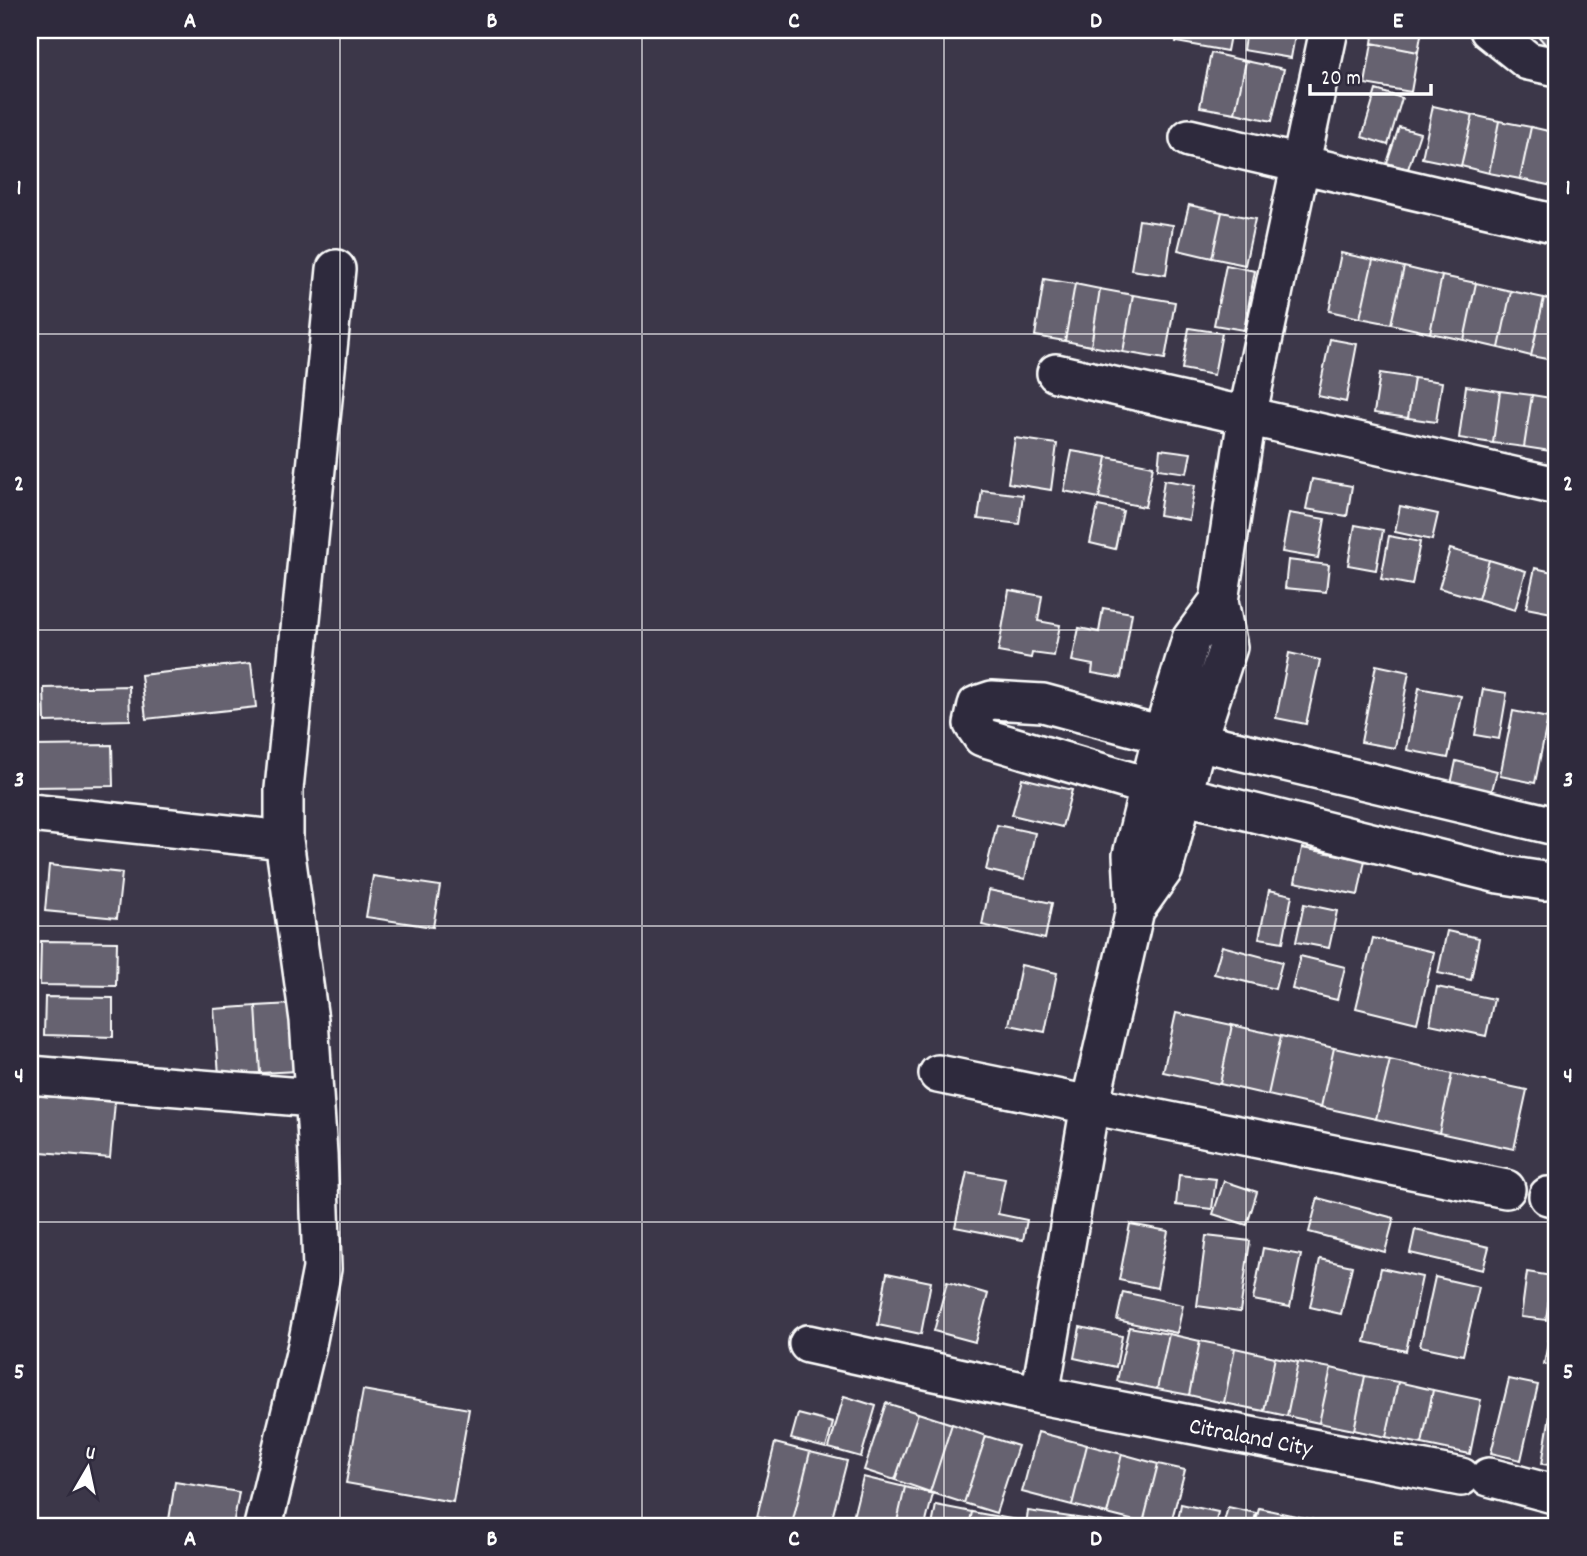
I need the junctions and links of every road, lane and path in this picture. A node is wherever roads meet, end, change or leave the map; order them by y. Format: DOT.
graph roads {
  1 [pos="1329,30"];
  2 [pos="1489,30"];
  3 [pos="1557,66"];
  4 [pos="1189,138"];
  5 [pos="1300,163"];
  6 [pos="1557,224"];
  7 [pos="336,269"];
  8 [pos="1056,373"];
  9 [pos="1247,417"];
  10 [pos="1557,486"];
  11 [pos="1180,738"];
  12 [pos="1166,791"];
  13 [pos="30,813"];
  14 [pos="1554,822"];
  15 [pos="284,840"];
  16 [pos="1551,888"];
  17 [pos="30,1074"];
  18 [pos="938,1074"];
  19 [pos="313,1098"];
  20 [pos="1090,1105"];
  21 [pos="1506,1189"];
  22 [pos="808,1344"];
  23 [pos="1040,1395"];
  24 [pos="1557,1495"];
  25 [pos="263,1526"];
  1 -- 5 [label="street"];
  2 -- 3 [label="street"];
  4 -- 5 [label="street"];
  5 -- 6 [label="street"];
  5 -- 9 [label="street"];
  7 -- 15 [label="street"];
  8 -- 9 [label="street"];
  9 -- 10 [label="street"];
  9 -- 11 [label="street"];
  11 -- 12 [label="street"];
  11 -- 12 [label="street"];
  11 -- 14 [label="street"];
  12 -- 16 [label="street"];
  12 -- 20 [label="street"];
  13 -- 15 [label="street"];
  14 -- 16 [label="street"];
  15 -- 19 [label="street"];
  17 -- 19 [label="street"];
  18 -- 20 [label="street"];
  19 -- 25 [label="street"];
  20 -- 21 [label="street"];
  20 -- 23 [label="street"];
  22 -- 23 [label="street, Citraland City"];
  23 -- 24 [label="street, Citraland City"];
}
